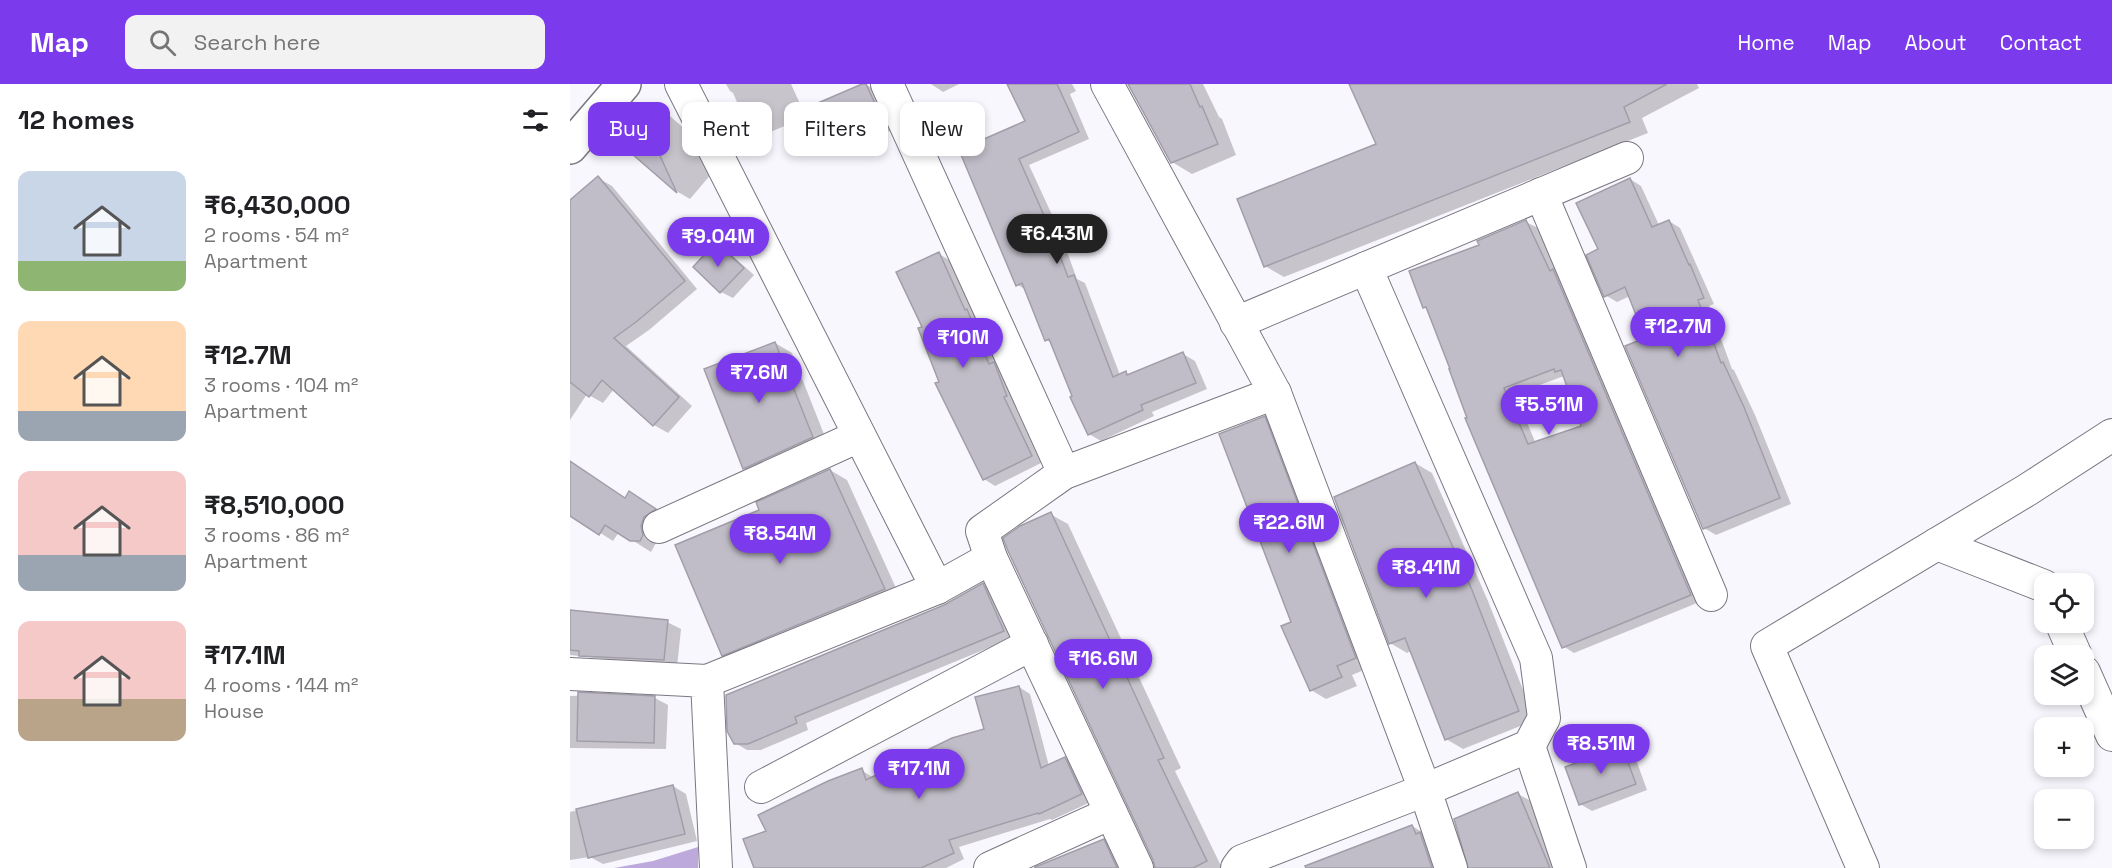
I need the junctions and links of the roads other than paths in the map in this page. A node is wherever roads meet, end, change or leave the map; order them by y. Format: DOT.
graph roads {
  1 [pos="624,84"];
  2 [pos="681,84"];
  3 [pos="887,84"];
  4 [pos="1107,84"];
  5 [pos="570,147"];
  6 [pos="1627,158"];
  7 [pos="1541,194"];
  8 [pos="1366,268"];
  9 [pos="1236,323"];
  10 [pos="1275,393"];
  11 [pos="2112,435"];
  12 [pos="859,436"];
  13 [pos="1064,473"];
  14 [pos="659,527"];
  15 [pos="1937,544"];
  16 [pos="991,558"];
  17 [pos="2034,582"];
  18 [pos="937,588"];
  19 [pos="1711,595"];
  20 [pos="1032,644"];
  21 [pos="570,674"];
  22 [pos="707,681"];
  23 [pos="2094,694"];
  24 [pos="2112,735"];
  25 [pos="1529,746"];
  26 [pos="761,787"];
  27 [pos="1425,790"];
  28 [pos="1111,813"];
  29 [pos="716,868"];
  30 [pos="990,868"];
  31 [pos="1137,868"];
  32 [pos="1237,868"];
  33 [pos="1451,868"];
  34 [pos="1570,868"];
  35 [pos="1863,868"];
  1 -- 5 [label="main road"];
  2 -- 12 [label="street"];
  3 -- 13 [label="street"];
  4 -- 9 [label="street"];
  6 -- 7 [label="street"];
  7 -- 8 [label="street"];
  7 -- 19 [label="street"];
  8 -- 9 [label="street"];
  8 -- 25 [label="street"];
  9 -- 10 [label="street"];
  10 -- 13 [label="street"];
  10 -- 27 [label="street"];
  11 -- 15 [label="street"];
  12 -- 14 [label="street"];
  12 -- 18 [label="street"];
  13 -- 16 [label="street"];
  15 -- 17 [label="street"];
  15 -- 35 [label="street"];
  16 -- 18 [label="street"];
  16 -- 20 [label="street"];
  18 -- 22 [label="street"];
  20 -- 26 [label="street"];
  20 -- 28 [label="street"];
  21 -- 22 [label="street"];
  22 -- 29 [label="street"];
  23 -- 24 [label="street"];
  25 -- 27 [label="street"];
  25 -- 34 [label="street"];
  27 -- 32 [label="street"];
  27 -- 33 [label="street"];
  28 -- 30 [label="street"];
  28 -- 31 [label="street"];
}
